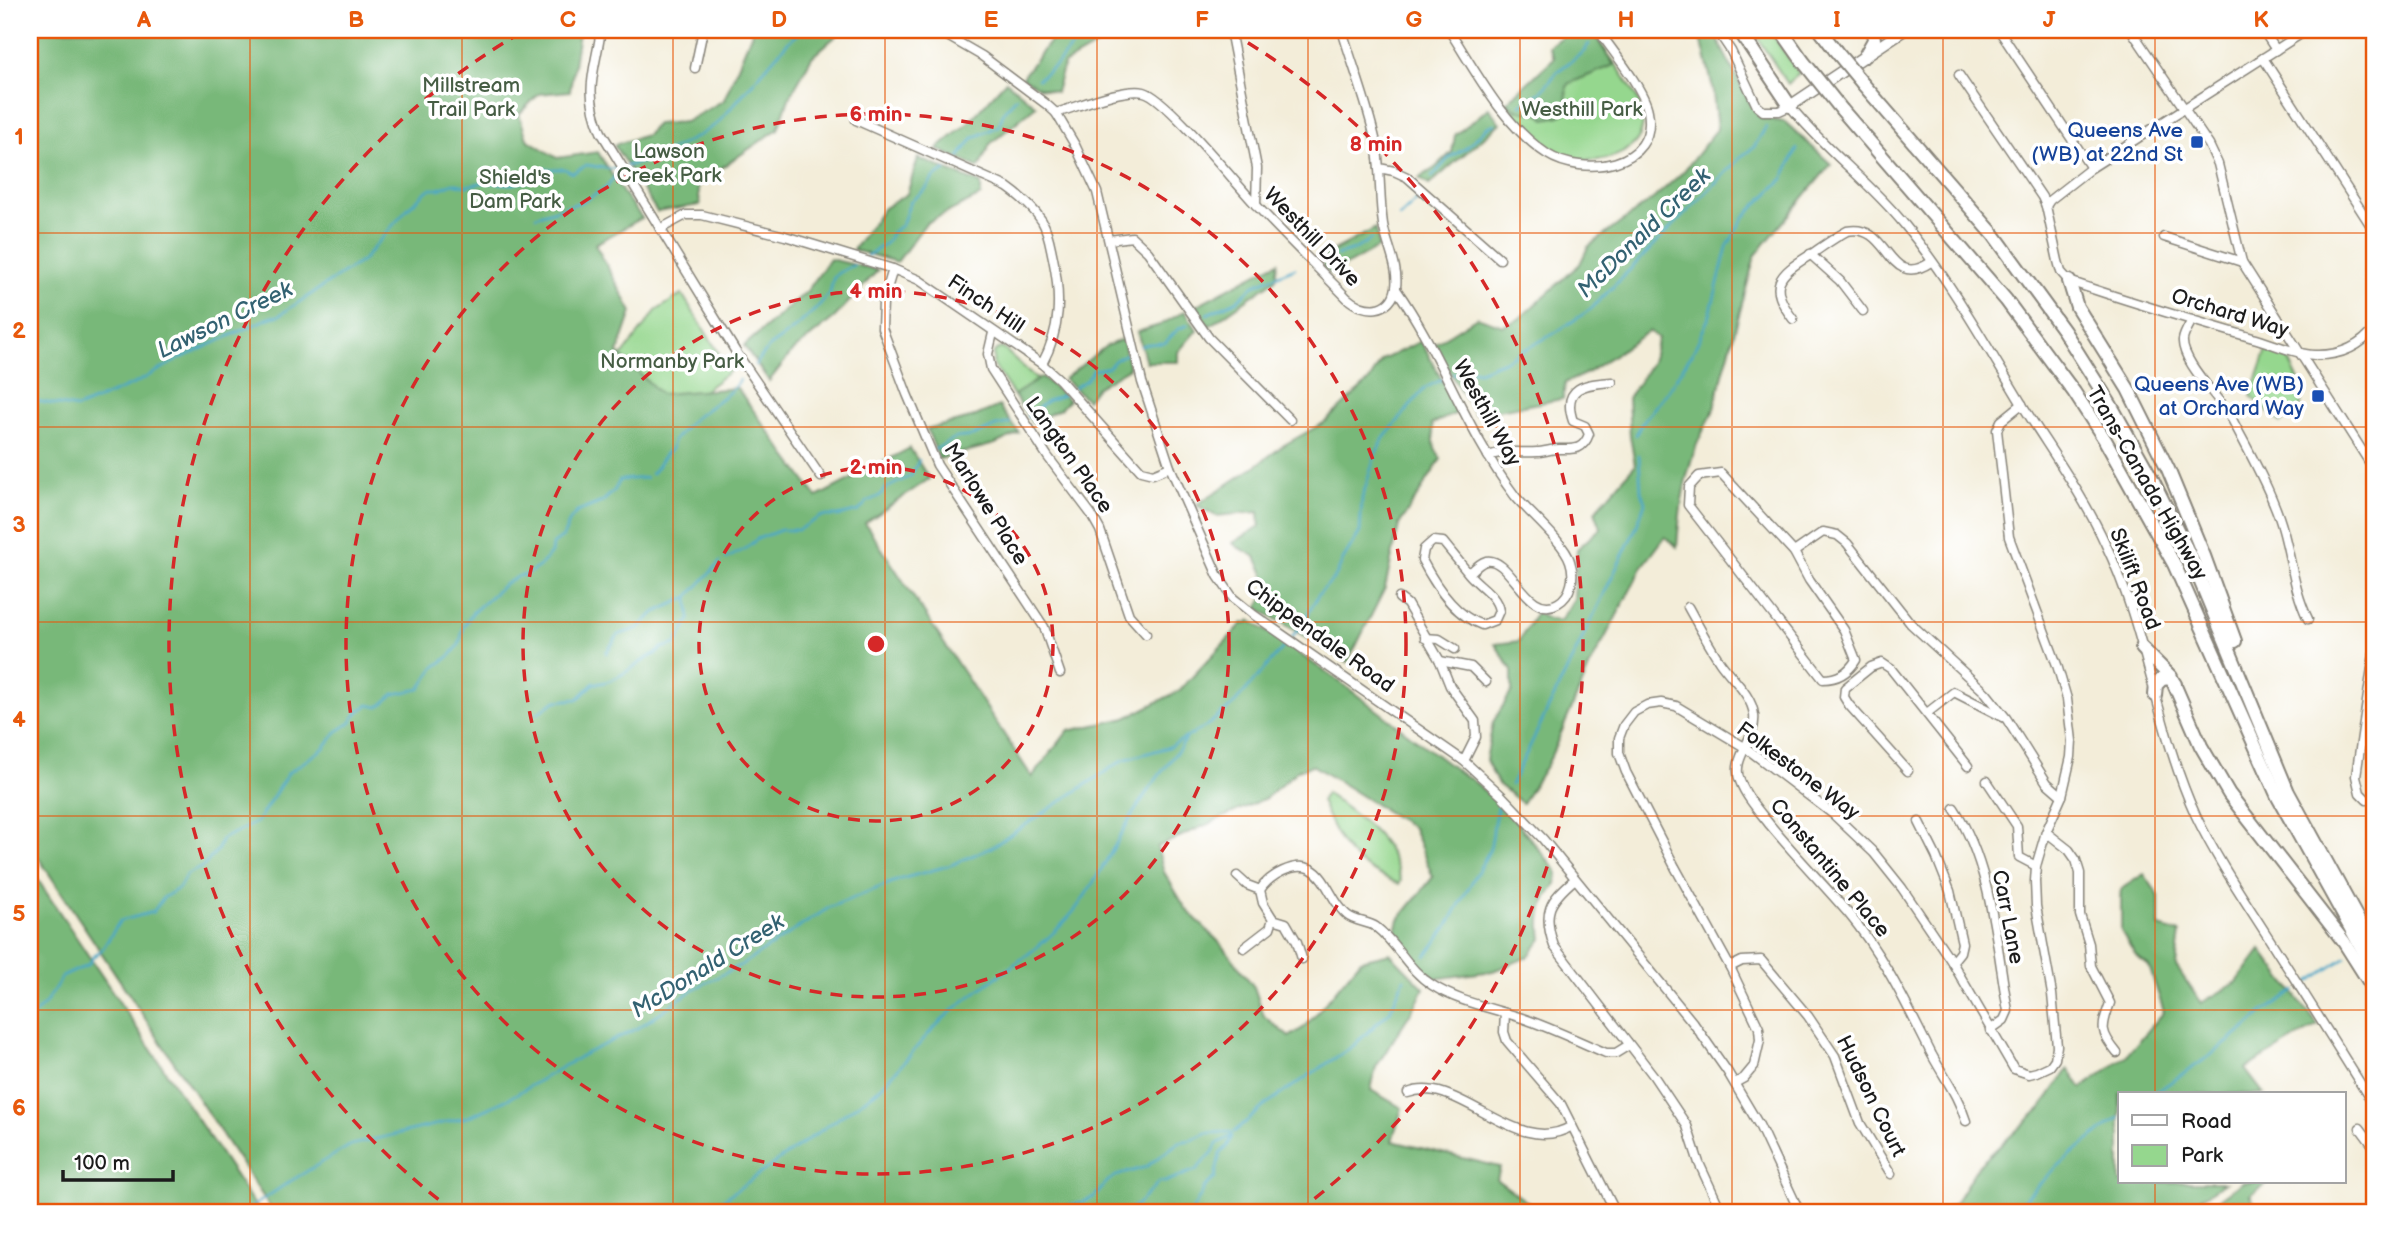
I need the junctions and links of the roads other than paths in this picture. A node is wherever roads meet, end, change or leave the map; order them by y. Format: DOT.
graph roads {
  1 [pos="601,30"];
  2 [pos="703,30"];
  3 [pos="937,30"];
  4 [pos="1230,30"];
  5 [pos="1342,30"];
  6 [pos="1448,30"];
  7 [pos="1598,30"];
  8 [pos="1717,30"];
  9 [pos="1740,30"];
  10 [pos="1781,30"];
  11 [pos="1820,30"];
  12 [pos="1872,30"];
  13 [pos="1904,30"];
  14 [pos="1999,30"];
  15 [pos="2131,30"];
  16 [pos="2263,30"];
  17 [pos="2307,30"];
  18 [pos="2276,50"];
  19 [pos="1865,56"];
  20 [pos="2263,58"];
  21 [pos="695,68"];
  22 [pos="1959,75"];
  23 [pos="1790,106"];
  24 [pos="2184,109"];
  25 [pos="1056,113"];
  26 [pos="856,120"];
  27 [pos="1380,168"];
  28 [pos="2091,168"];
  29 [pos="1256,205"];
  30 [pos="2046,205"];
  31 [pos="660,229"];
  32 [pos="2375,232"];
  33 [pos="2164,237"];
  34 [pos="1110,240"];
  35 [pos="1810,254"];
  36 [pos="1500,259"];
  37 [pos="1931,262"];
  38 [pos="2242,262"];
  39 [pos="893,269"];
  40 [pos="2069,281"];
  41 [pos="1396,289"];
  42 [pos="1863,311"];
  43 [pos="1793,319"];
  44 [pos="2192,320"];
  45 [pos="2375,328"];
  46 [pos="993,332"];
  47 [pos="2300,352"];
  48 [pos="1042,364"];
  49 [pos="1612,382"];
  50 [pos="2022,404"];
  51 [pos="1290,420"];
  52 [pos="1488,456"];
  53 [pos="1170,467"];
  54 [pos="2375,471"];
  55 [pos="821,477"];
  56 [pos="1794,552"];
  57 [pos="1469,574"];
  58 [pos="1399,598"];
  59 [pos="1688,607"];
  60 [pos="2308,619"];
  61 [pos="1146,634"];
  62 [pos="1425,638"];
  63 [pos="2375,647"];
  64 [pos="2142,648"];
  65 [pos="1455,649"];
  66 [pos="1440,661"];
  67 [pos="1060,673"];
  68 [pos="1486,682"];
  69 [pos="2175,684"];
  70 [pos="2155,695"];
  71 [pos="2367,701"];
  72 [pos="2375,712"];
  73 [pos="1927,713"];
  74 [pos="2006,718"];
  75 [pos="2265,742"];
  76 [pos="1746,748"];
  77 [pos="1464,761"];
  78 [pos="1968,766"];
  79 [pos="1908,771"];
  80 [pos="1987,781"];
  81 [pos="2062,796"];
  82 [pos="2367,800"];
  83 [pos="1954,808"];
  84 [pos="1919,822"];
  85 [pos="2046,832"];
  86 [pos="2036,866"];
  87 [pos="1237,876"];
  88 [pos="1575,878"];
  89 [pos="1260,890"];
  90 [pos="1273,919"];
  91 [pos="1244,948"];
  92 [pos="2375,951"];
  93 [pos="1302,959"];
  94 [pos="1952,962"];
  95 [pos="1730,967"];
  96 [pos="2375,972"];
  97 [pos="2375,991"];
  98 [pos="1505,1013"];
  99 [pos="1990,1031"];
  100 [pos="1629,1045"];
  101 [pos="2117,1053"];
  102 [pos="1735,1083"];
  103 [pos="1409,1093"];
  104 [pos="2375,1107"];
  105 [pos="1966,1121"];
  106 [pos="1572,1126"];
  107 [pos="2360,1128"];
  108 [pos="2375,1148"];
  109 [pos="1891,1174"];
  110 [pos="1616,1213"];
  111 [pos="1722,1213"];
  112 [pos="1800,1213"];
  1 -- 31 [label="street"];
  2 -- 21 [label="street"];
  3 -- 25 [label="street, Chippendale Road"];
  4 -- 29 [label="street"];
  5 -- 27 [label="street, Westhill Drive"];
  6 -- 7 [label="street"];
  8 -- 23 [label="street"];
  9 -- 23 [label="highway"];
  10 -- 96 [label="highway, Trans-Canada Highway, bridge"];
  11 -- 75 [label="highway, Trans-Canada Highway, bridge"];
  12 -- 19 [label="highway"];
  13 -- 19 [label="main road"];
  14 -- 28 [label="street"];
  15 -- 24 [label="street"];
  16 -- 18 [label="street"];
  17 -- 18 [label="street"];
  18 -- 20 [label="street"];
  19 -- 23 [label="main road"];
  20 -- 24 [label="street"];
  20 -- 32 [label="street"];
  22 -- 30 [label="street"];
  23 -- 37 [label="street, Skilift Road"];
  24 -- 28 [label="street"];
  24 -- 38 [label="street"];
  25 -- 29 [label="street, Westhill Drive"];
  25 -- 34 [label="street, Chippendale Road"];
  26 -- 48 [label="street"];
  27 -- 36 [label="street"];
  27 -- 41 [label="street, Westhill Drive"];
  28 -- 30 [label="street"];
  29 -- 41 [label="street, Westhill Drive"];
  30 -- 40 [label="street"];
  31 -- 39 [label="street, Finch Hill"];
  31 -- 55 [label="street"];
  33 -- 38 [label="street"];
  34 -- 51 [label="street"];
  34 -- 53 [label="street, Chippendale Road"];
  35 -- 37 [label="street"];
  35 -- 42 [label="street"];
  35 -- 43 [label="street"];
  37 -- 50 [label="street, Skilift Road"];
  38 -- 47 [label="street"];
  39 -- 46 [label="street, Finch Hill"];
  39 -- 67 [label="street, Marlowe Place"];
  40 -- 44 [label="street, Orchard Way"];
  40 -- 75 [label="highway"];
  41 -- 52 [label="street, Westhill Way"];
  44 -- 47 [label="street, Orchard Way"];
  44 -- 60 [label="street"];
  45 -- 47 [label="street, Orchard Way"];
  46 -- 48 [label="street, Finch Hill"];
  46 -- 61 [label="street, Langton Place"];
  47 -- 54 [label="street"];
  48 -- 53 [label="street, Finch Hill"];
  49 -- 52 [label="street"];
  50 -- 64 [label="street, Skilift Road"];
  50 -- 81 [label="street, Folkestone Way"];
  52 -- 57 [label="street, Westhill Way"];
  53 -- 77 [label="street, Chippendale Road"];
  56 -- 56 [label="street"];
  56 -- 74 [label="street"];
  57 -- 57 [label="street"];
  58 -- 62 [label="street"];
  59 -- 76 [label="street, Constantine Place"];
  62 -- 65 [label="street"];
  62 -- 66 [label="street"];
  63 -- 71 [label="street"];
  64 -- 69 [label="highway"];
  64 -- 70 [label="street, Skilift Road"];
  66 -- 68 [label="street"];
  66 -- 77 [label="street"];
  69 -- 70 [label="highway"];
  69 -- 97 [label="highway"];
  70 -- 104 [label="street, Skilift Road"];
  71 -- 72 [label="street"];
  71 -- 82 [label="street"];
  73 -- 74 [label="street"];
  73 -- 78 [label="street"];
  73 -- 79 [label="street"];
  74 -- 81 [label="street"];
  75 -- 92 [label="highway, Trans-Canada Highway"];
  76 -- 94 [label="street, Folkestone Way"];
  76 -- 95 [label="street, Folkestone Way"];
  76 -- 105 [label="street, Constantine Place"];
  77 -- 88 [label="street, Chippendale Road"];
  80 -- 86 [label="street"];
  81 -- 85 [label="street, Folkestone Way"];
  83 -- 99 [label="street, Carr Lane"];
  84 -- 94 [label="street"];
  85 -- 86 [label="street, Folkestone Way"];
  85 -- 101 [label="street"];
  86 -- 99 [label="street, Folkestone Way"];
  87 -- 89 [label="street"];
  88 -- 100 [label="street"];
  88 -- 102 [label="street, Chippendale Road"];
  89 -- 90 [label="street"];
  89 -- 98 [label="street"];
  90 -- 91 [label="street"];
  90 -- 93 [label="street"];
  94 -- 99 [label="street, Folkestone Way"];
  95 -- 102 [label="street, Folkestone Way"];
  95 -- 109 [label="street, Hudson Court"];
  98 -- 100 [label="street"];
  98 -- 106 [label="street"];
  100 -- 111 [label="street"];
  102 -- 112 [label="street, Chippendale Road"];
  103 -- 106 [label="street"];
  106 -- 110 [label="street"];
  107 -- 108 [label="street"];
}
